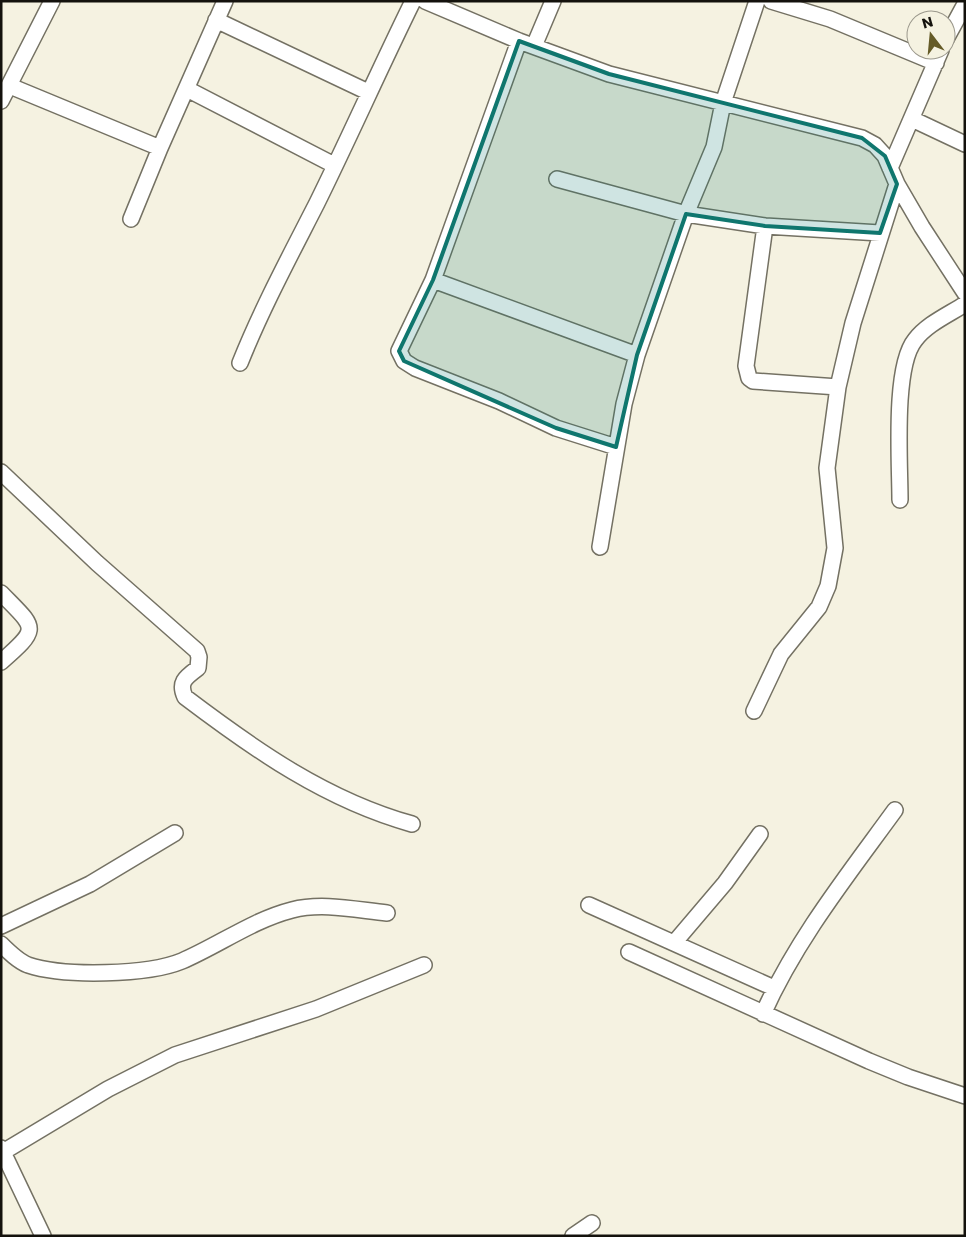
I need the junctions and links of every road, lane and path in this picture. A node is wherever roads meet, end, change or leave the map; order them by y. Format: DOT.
graph roads {
  1 [pos="52,1"];
  2 [pos="225,1"];
  3 [pos="413,1"];
  4 [pos="424,1"];
  5 [pos="554,1"];
  6 [pos="757,1"];
  7 [pos="771,1"];
  8 [pos="965,4"];
  9 [pos="216,20"];
  10 [pos="956,21"];
  11 [pos="519,41"];
  12 [pos="906,45"];
  13 [pos="534,46"];
  14 [pos="936,60"];
  15 [pos="10,86"];
  16 [pos="188,89"];
  17 [pos="368,92"];
  18 [pos="1,101"];
  19 [pos="723,103"];
  20 [pos="912,119"];
  21 [pos="965,144"];
  22 [pos="160,148"];
  23 [pos="334,166"];
  24 [pos="890,168"];
  25 [pos="557,179"];
  26 [pos="897,184"];
  27 [pos="686,214"];
  28 [pos="131,219"];
  29 [pos="764,226"];
  30 [pos="880,233"];
  31 [pos="434,280"];
  32 [pos="964,289"];
  33 [pos="965,304"];
  34 [pos="637,355"];
  35 [pos="240,364"];
  36 [pos="838,387"];
  37 [pos="616,447"];
  38 [pos="1,472"];
  39 [pos="900,500"];
  40 [pos="600,547"];
  41 [pos="1,593"];
  42 [pos="1,662"];
  43 [pos="754,711"];
  44 [pos="895,810"];
  45 [pos="412,824"];
  46 [pos="175,834"];
  47 [pos="760,834"];
  48 [pos="589,905"];
  49 [pos="387,913"];
  50 [pos="1,926"];
  51 [pos="674,943"];
  52 [pos="1,944"];
  53 [pos="629,952"];
  54 [pos="424,965"];
  55 [pos="774,988"];
  56 [pos="763,1014"];
  57 [pos="965,1096"];
  58 [pos="2,1150"];
  59 [pos="592,1223"];
  60 [pos="43,1236"];
  61 [pos="573,1236"];
  1 -- 15 [label="street"];
  2 -- 9 [label="street"];
  3 -- 17 [label="street"];
  4 -- 11 [label="street"];
  5 -- 13 [label="street"];
  6 -- 19 [label="street"];
  7 -- 12 [label="street"];
  8 -- 10 [label="street"];
  9 -- 16 [label="street"];
  9 -- 17 [label="street"];
  11 -- 13 [label="street"];
  11 -- 31 [label="street"];
  13 -- 19 [label="street"];
  14 -- 20 [label="street"];
  15 -- 18 [label="street"];
  15 -- 22 [label="street"];
  16 -- 22 [label="street"];
  16 -- 23 [label="street"];
  17 -- 23 [label="street"];
  19 -- 24 [label="street"];
  19 -- 27 [label="street"];
  20 -- 21 [label="street"];
  20 -- 24 [label="street"];
  22 -- 28 [label="street"];
  23 -- 35 [label="street"];
  24 -- 26 [label="street"];
  25 -- 27 [label="street"];
  26 -- 30 [label="street"];
  26 -- 32 [label="street"];
  27 -- 29 [label="street"];
  27 -- 34 [label="street"];
  29 -- 30 [label="street"];
  29 -- 36 [label="street"];
  30 -- 36 [label="street"];
  31 -- 34 [label="street"];
  31 -- 37 [label="street"];
  33 -- 39 [label="street"];
  34 -- 37 [label="street"];
  36 -- 43 [label="street"];
  37 -- 40 [label="street"];
  38 -- 45 [label="street"];
  41 -- 42 [label="street"];
  44 -- 55 [label="street"];
  46 -- 50 [label="street"];
  47 -- 51 [label="street"];
  48 -- 51 [label="street"];
  49 -- 52 [label="street"];
  51 -- 55 [label="street"];
  53 -- 56 [label="street"];
  54 -- 58 [label="street"];
  55 -- 56 [label="street"];
  56 -- 57 [label="street"];
  58 -- 60 [label="street"];
  59 -- 61 [label="street"];
}
